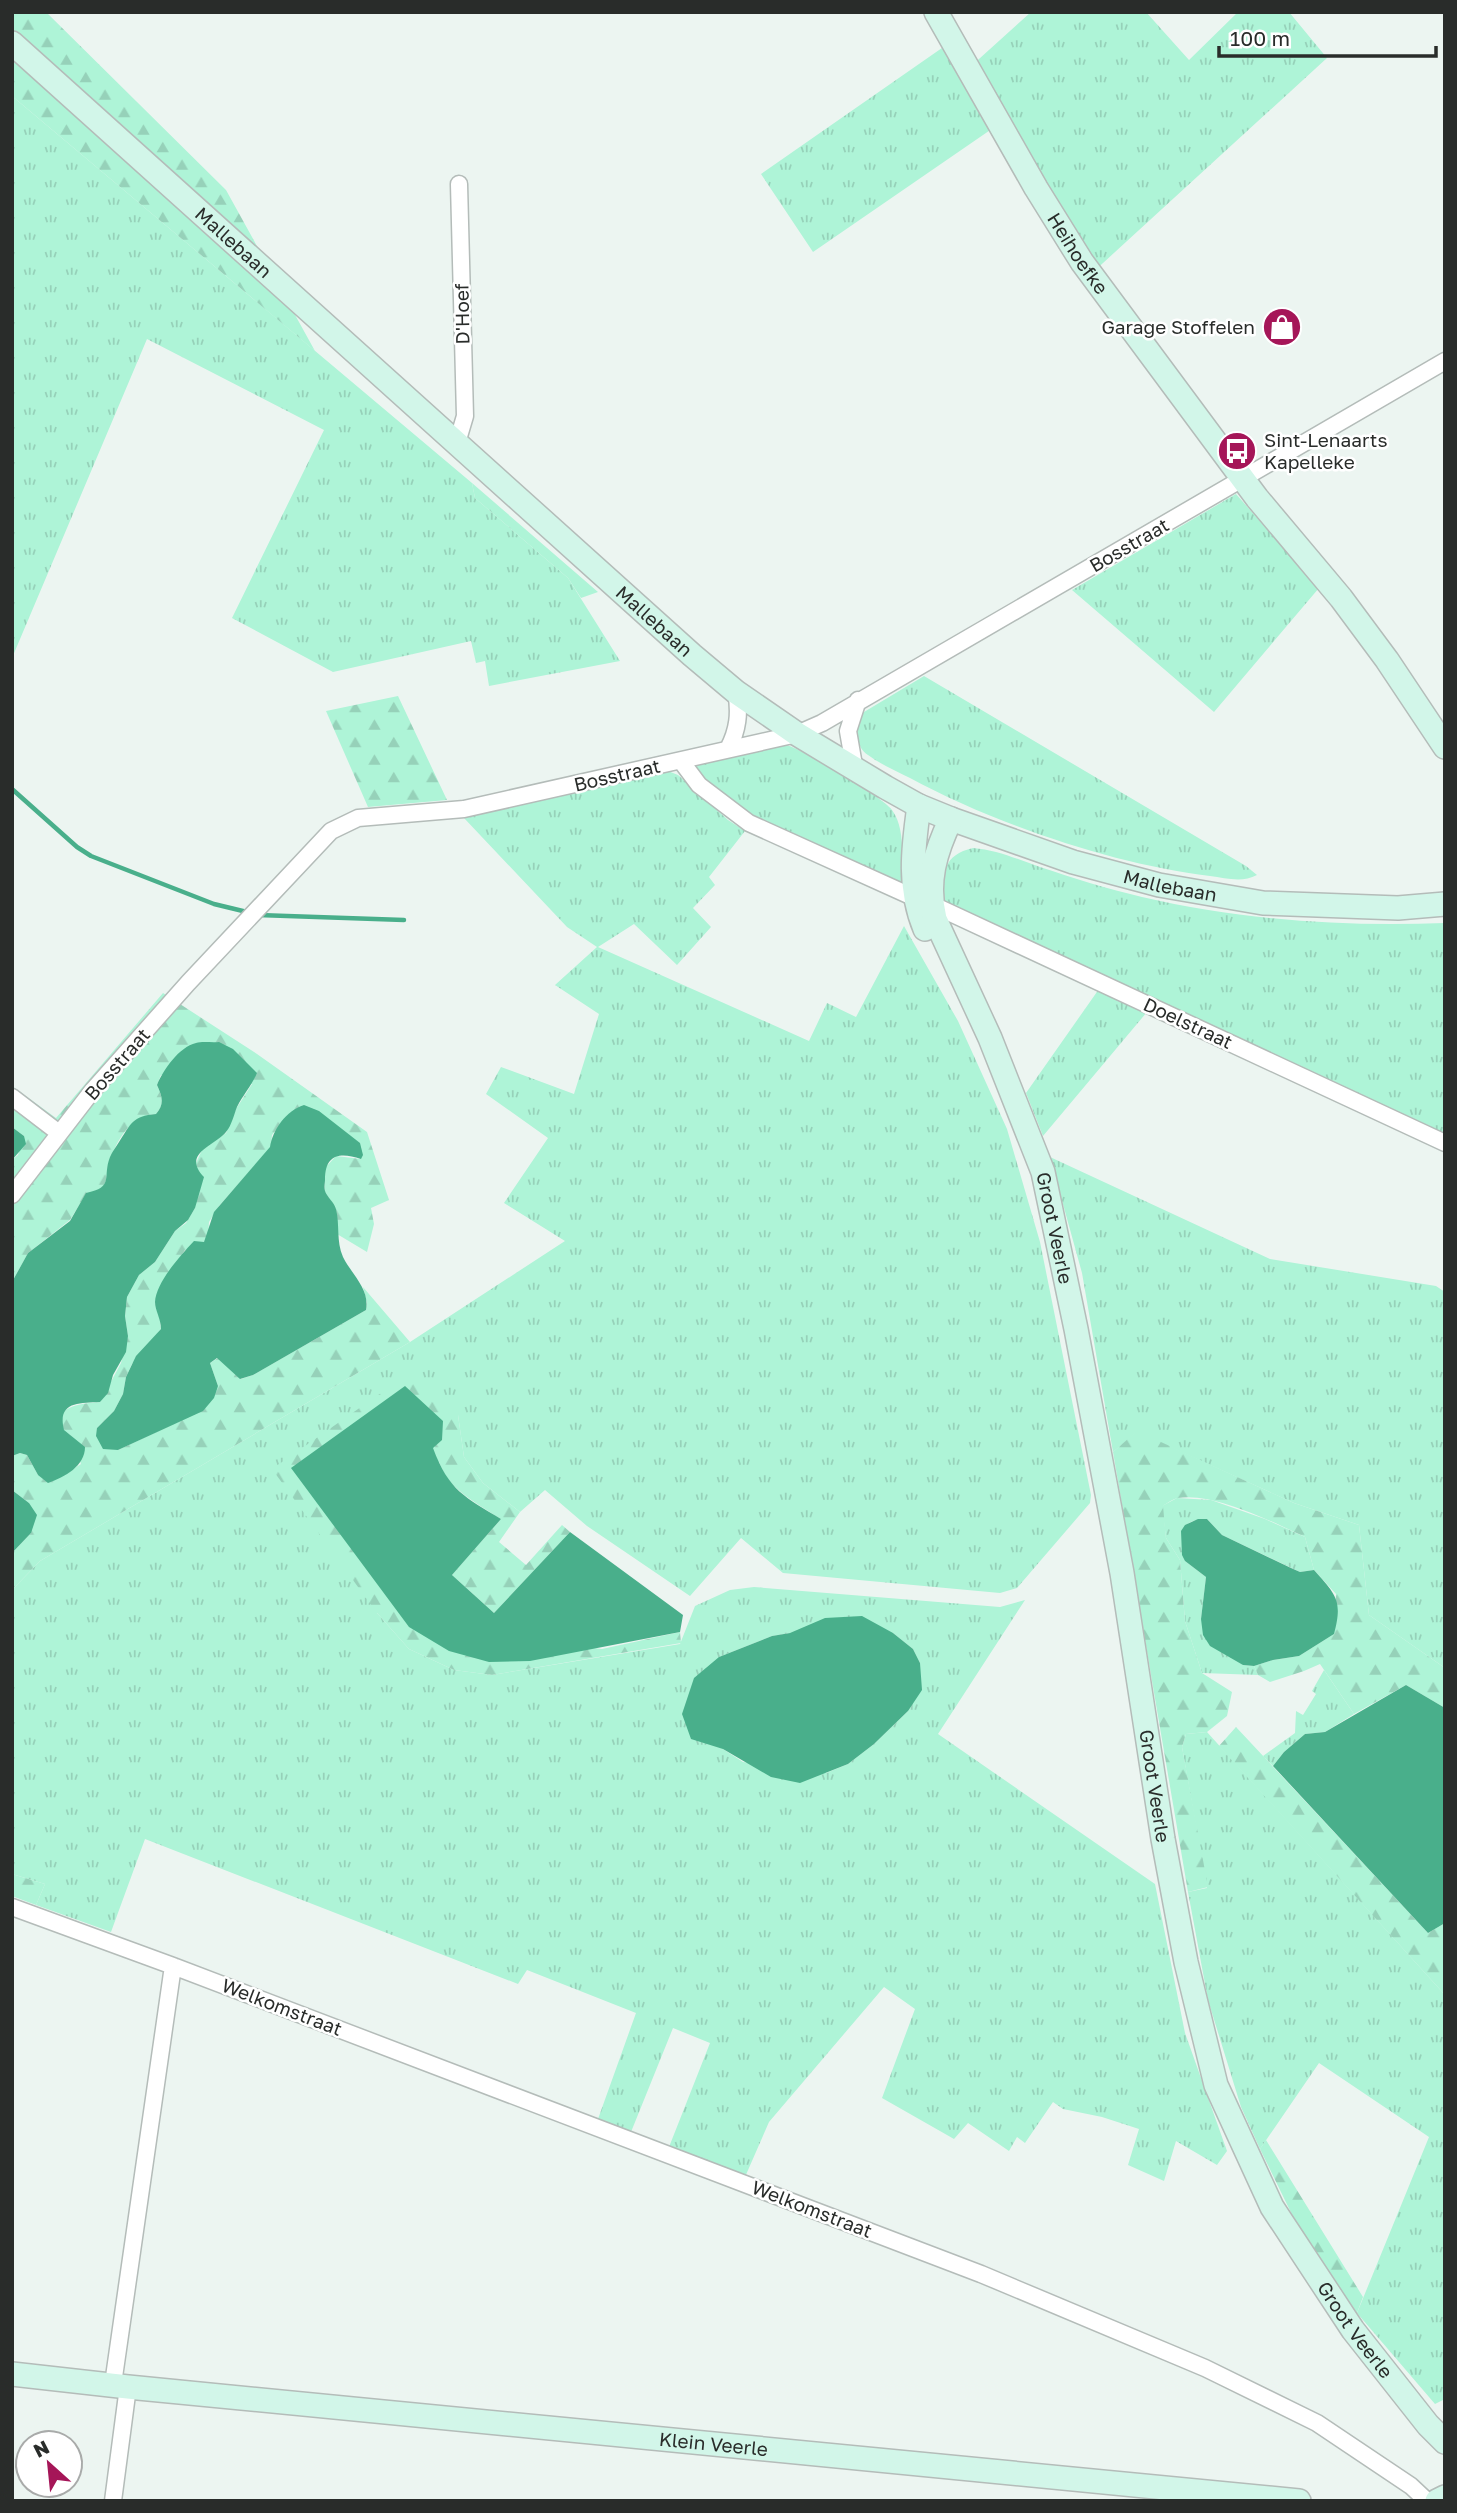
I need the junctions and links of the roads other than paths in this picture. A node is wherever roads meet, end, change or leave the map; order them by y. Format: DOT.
graph roads {
  1 [pos="936,12"];
  2 [pos="12,43"];
  3 [pos="459,184"];
  4 [pos="1445,361"];
  5 [pos="457,443"];
  6 [pos="1244,480"];
  7 [pos="736,692"];
  8 [pos="858,701"];
  9 [pos="797,734"];
  10 [pos="1445,747"];
  11 [pos="727,749"];
  12 [pos="681,761"];
  13 [pos="855,771"];
  14 [pos="919,806"];
  15 [pos="951,819"];
  16 [pos="923,901"];
  17 [pos="1445,904"];
  18 [pos="12,1097"];
  19 [pos="59,1133"];
  20 [pos="1445,1143"];
  21 [pos="12,1195"];
  22 [pos="12,1907"];
  23 [pos="173,1966"];
  24 [pos="12,2374"];
  25 [pos="121,2386"];
  26 [pos="1445,2442"];
  27 [pos="1445,2497"];
  28 [pos="113,2501"];
  29 [pos="1299,2501"];
  30 [pos="1427,2501"];
  31 [pos="1437,2501"];
  1 -- 6 [label="main road, Heihoefke"];
  2 -- 5 [label="main road, Mallebaan"];
  3 -- 5 [label="street, D'Hoef"];
  4 -- 6 [label="street, Bosstraat"];
  5 -- 7 [label="main road, Mallebaan"];
  6 -- 8 [label="street, Bosstraat"];
  6 -- 10 [label="main road, Heihoefke"];
  7 -- 9 [label="main road, Mallebaan"];
  7 -- 11 [label="street"];
  8 -- 9 [label="street, Bosstraat"];
  8 -- 13 [label="street"];
  9 -- 11 [label="street, Bosstraat"];
  9 -- 13 [label="main road, Mallebaan"];
  11 -- 12 [label="street, Bosstraat"];
  12 -- 16 [label="street, Doelstraat"];
  12 -- 19 [label="street, Bosstraat"];
  13 -- 14 [label="main road, Mallebaan"];
  14 -- 15 [label="main road, Mallebaan"];
  14 -- 16 [label="main road, Groot Veerle"];
  15 -- 16 [label="main road, Groot Veerle"];
  15 -- 17 [label="main road, Mallebaan"];
  16 -- 20 [label="street, Doelstraat"];
  16 -- 26 [label="main road, Groot Veerle"];
  18 -- 19 [label="street"];
  19 -- 21 [label="street, Bosstraat"];
  22 -- 23 [label="street, Welkomstraat"];
  23 -- 25 [label="street"];
  23 -- 30 [label="street, Welkomstraat"];
  24 -- 25 [label="main road, Klein Veerle"];
  25 -- 28 [label="street"];
  25 -- 29 [label="main road, Klein Veerle"];
  27 -- 31 [label="main road"];
}
